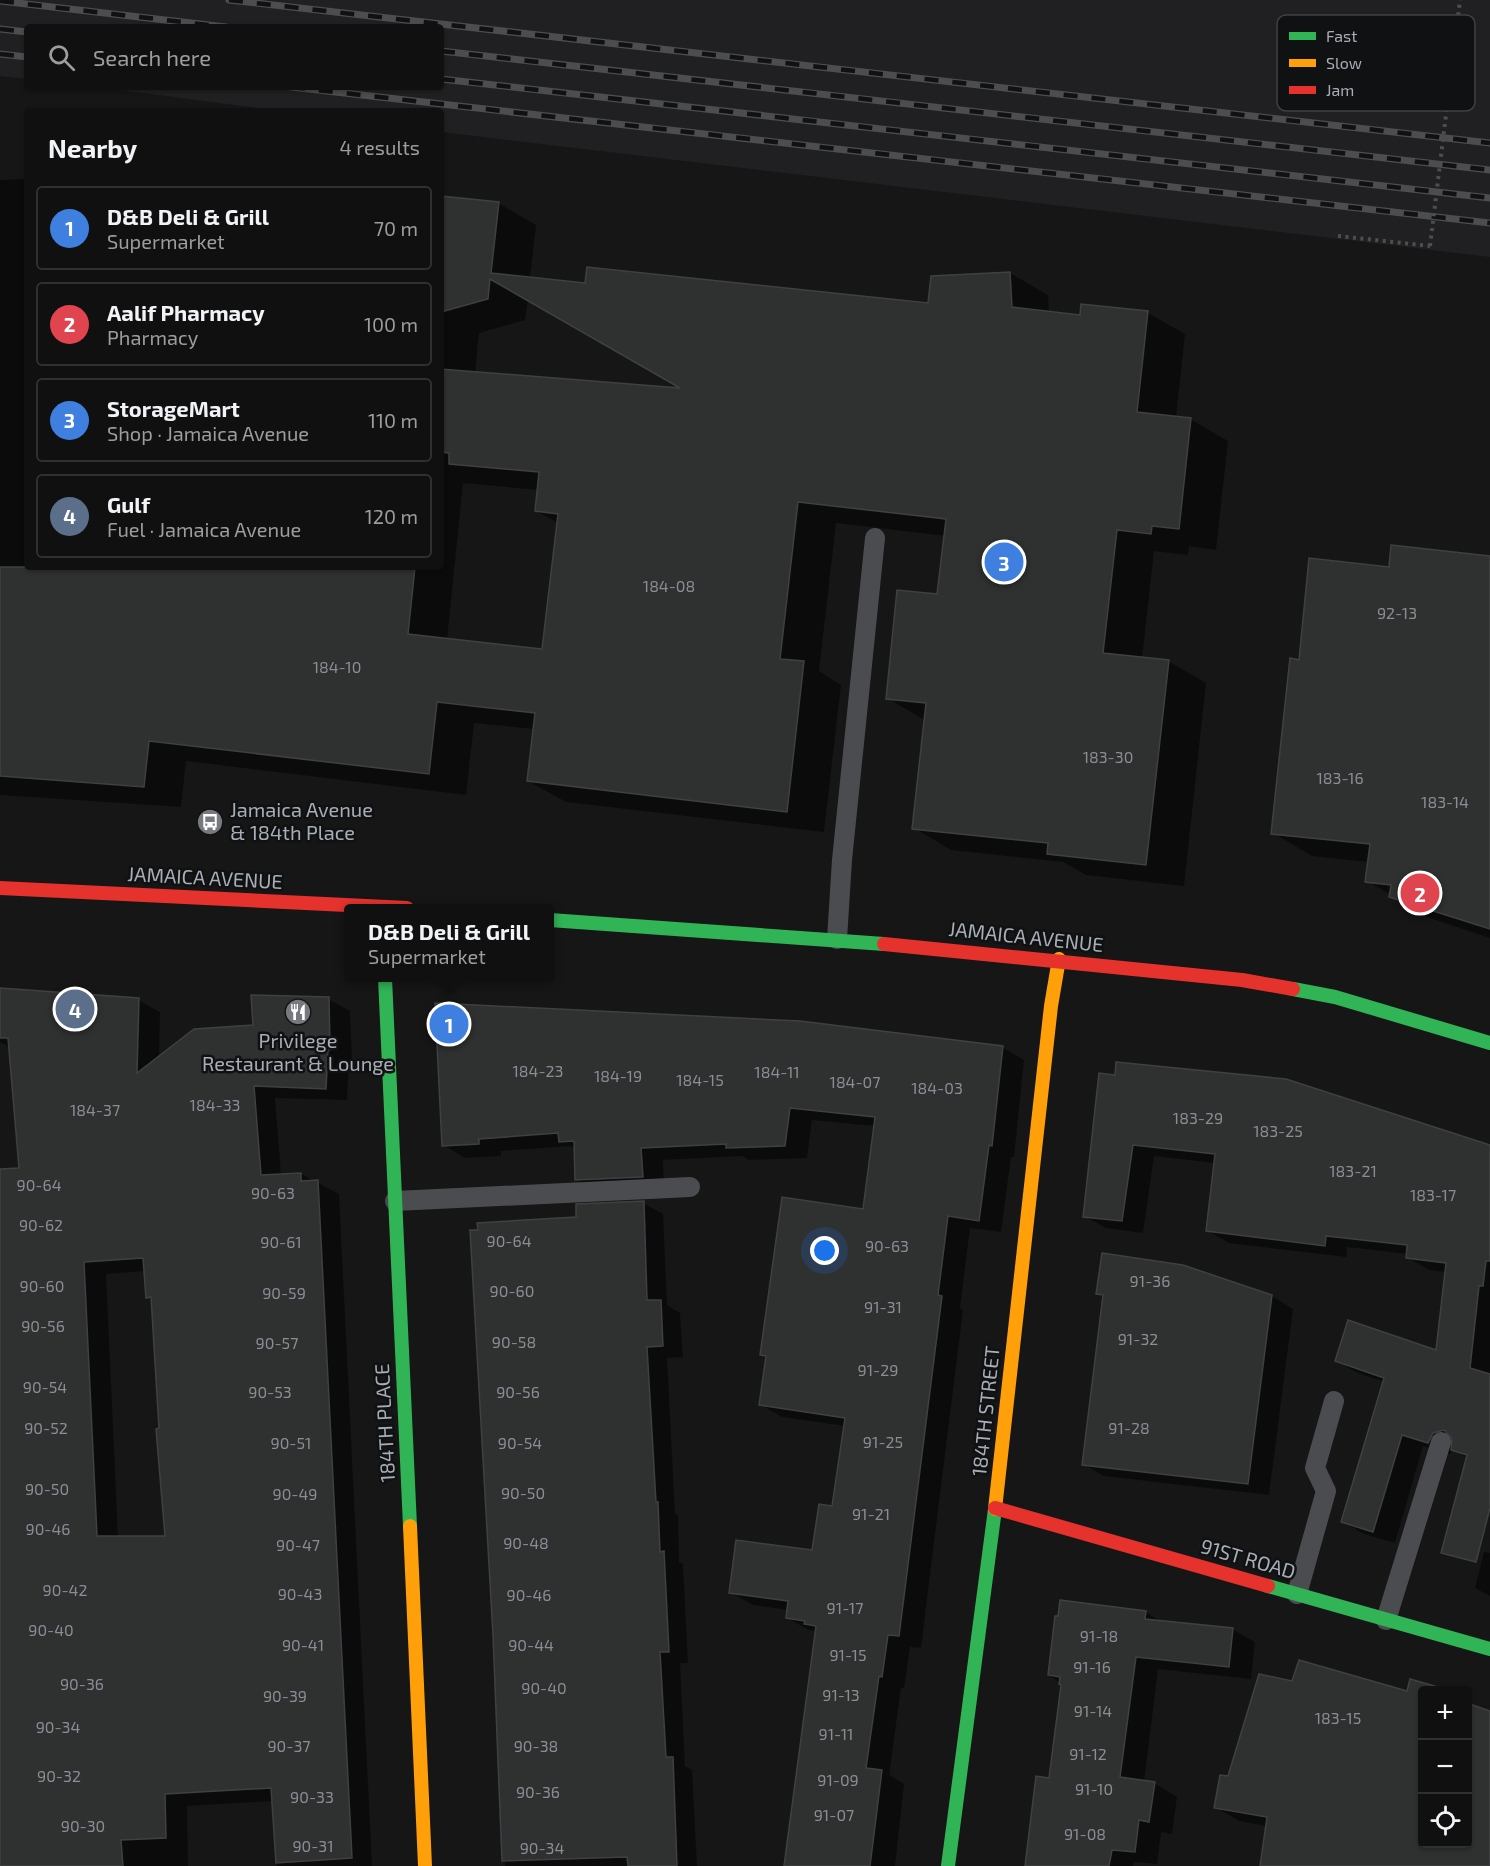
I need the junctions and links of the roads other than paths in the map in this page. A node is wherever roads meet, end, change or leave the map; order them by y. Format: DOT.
graph roads {
  1 [pos="875,538"];
  2 [pos="0,888"];
  3 [pos="344,906"];
  4 [pos="554,920"];
  5 [pos="837,939"];
  6 [pos="1059,959"];
  7 [pos="385,982"];
  8 [pos="1490,1043"];
  9 [pos="690,1187"];
  10 [pos="395,1201"];
  11 [pos="1334,1401"];
  12 [pos="1441,1442"];
  13 [pos="995,1508"];
  14 [pos="1297,1594"];
  15 [pos="1386,1620"];
  16 [pos="1490,1649"];
  17 [pos="424,1866"];
  18 [pos="948,1866"];
  1 -- 5 [label="lane"];
  2 -- 3 [label="street, JAMAICA AVENUE"];
  4 -- 5 [label="street, JAMAICA AVENUE"];
  5 -- 6 [label="street, JAMAICA AVENUE"];
  6 -- 8 [label="street, JAMAICA AVENUE"];
  6 -- 13 [label="street, 184TH STREET"];
  7 -- 10 [label="street, 184TH PLACE"];
  9 -- 10 [label="lane"];
  10 -- 17 [label="street, 184TH PLACE"];
  11 -- 14 [label="lane"];
  12 -- 15 [label="lane"];
  13 -- 14 [label="street, 91ST ROAD"];
  13 -- 18 [label="street, 184TH STREET"];
  14 -- 15 [label="street, 91ST ROAD"];
  15 -- 16 [label="street, 91ST ROAD"];
}
